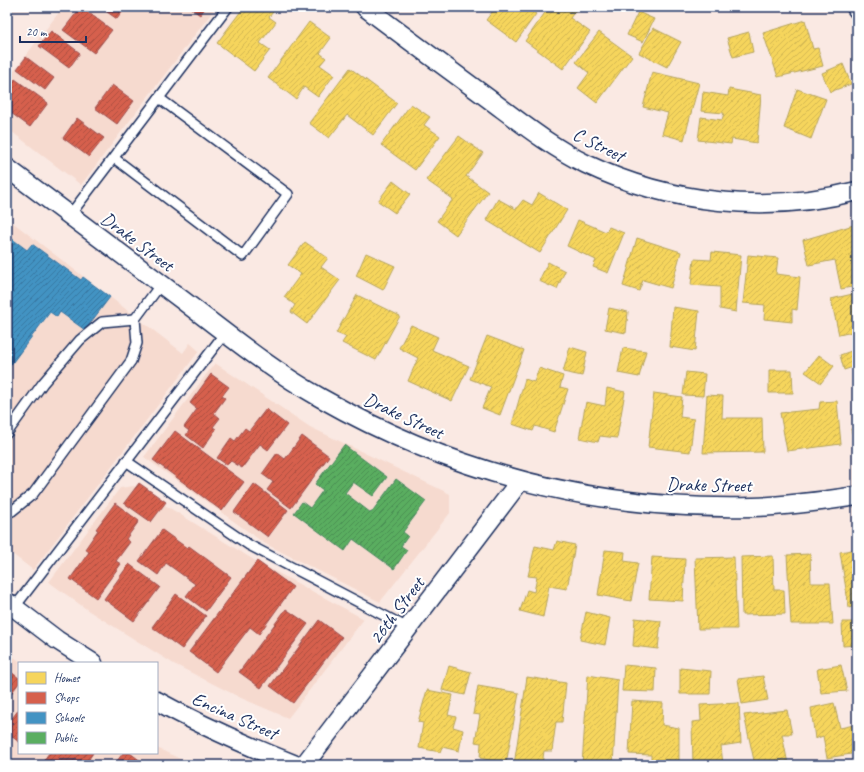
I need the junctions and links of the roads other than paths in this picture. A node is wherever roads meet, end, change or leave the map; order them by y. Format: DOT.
graph roads {
  1 [pos="228,7"];
  2 [pos="365,7"];
  3 [pos="159,98"];
  4 [pos="114,158"];
  5 [pos="7,168"];
  6 [pos="857,191"];
  7 [pos="70,215"];
  8 [pos="161,284"];
  9 [pos="135,318"];
  10 [pos="225,333"];
  11 [pos="7,433"];
  12 [pos="126,461"];
  13 [pos="520,481"];
  14 [pos="857,496"];
  15 [pos="7,513"];
  16 [pos="11,605"];
  17 [pos="408,628"];
  18 [pos="91,662"];
  19 [pos="158,702"];
  20 [pos="296,765"];
  21 [pos="304,765"];
  1 -- 3 [label="lane"];
  2 -- 6 [label="street, C Street"];
  3 -- 4 [label="lane"];
  3 -- 4 [label="lane"];
  4 -- 7 [label="lane"];
  5 -- 7 [label="street, Drake Street"];
  7 -- 8 [label="street, Drake Street"];
  8 -- 9 [label="lane"];
  8 -- 10 [label="street, Drake Street"];
  9 -- 11 [label="lane"];
  9 -- 15 [label="lane"];
  10 -- 12 [label="lane"];
  10 -- 13 [label="street, Drake Street"];
  12 -- 16 [label="lane"];
  12 -- 17 [label="lane"];
  13 -- 14 [label="street, Drake Street"];
  13 -- 17 [label="street, 26th Street"];
  16 -- 18 [label="street"];
  17 -- 21 [label="street, 26th Street"];
  19 -- 20 [label="street, Encina Street"];
}
